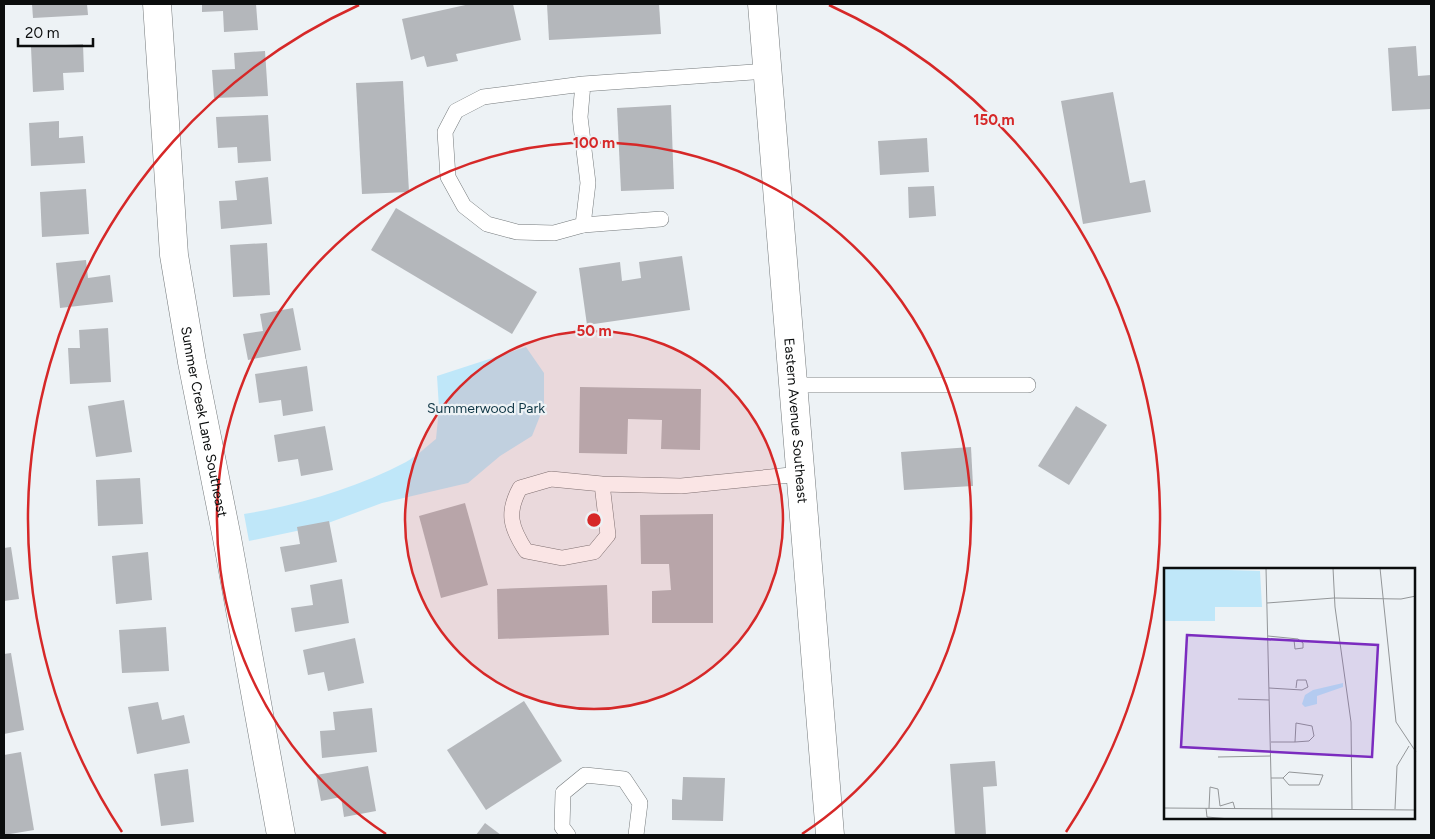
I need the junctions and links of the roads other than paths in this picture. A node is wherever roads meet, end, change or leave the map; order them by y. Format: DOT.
graph roads {
  1 [pos="157,4"];
  2 [pos="762,4"];
  3 [pos="767,71"];
  4 [pos="583,84"];
  5 [pos="661,220"];
  6 [pos="583,225"];
  7 [pos="1028,385"];
  8 [pos="794,386"];
  9 [pos="801,474"];
  10 [pos="602,484"];
  11 [pos="281,835"];
  12 [pos="568,835"];
  13 [pos="636,835"];
  14 [pos="830,835"];
  1 -- 11 [label="street, Summer Creek Lane Southeast"];
  2 -- 3 [label="street, Eastern Avenue Southeast"];
  3 -- 4 [label="lane"];
  3 -- 8 [label="street, Eastern Avenue Southeast"];
  4 -- 6 [label="lane"];
  4 -- 6 [label="lane"];
  5 -- 6 [label="lane"];
  7 -- 8 [label="lane"];
  8 -- 9 [label="street, Eastern Avenue Southeast"];
  9 -- 10 [label="lane"];
  9 -- 14 [label="street, Eastern Avenue Southeast"];
  10 -- 10 [label="lane"];
  12 -- 13 [label="lane"];
}
